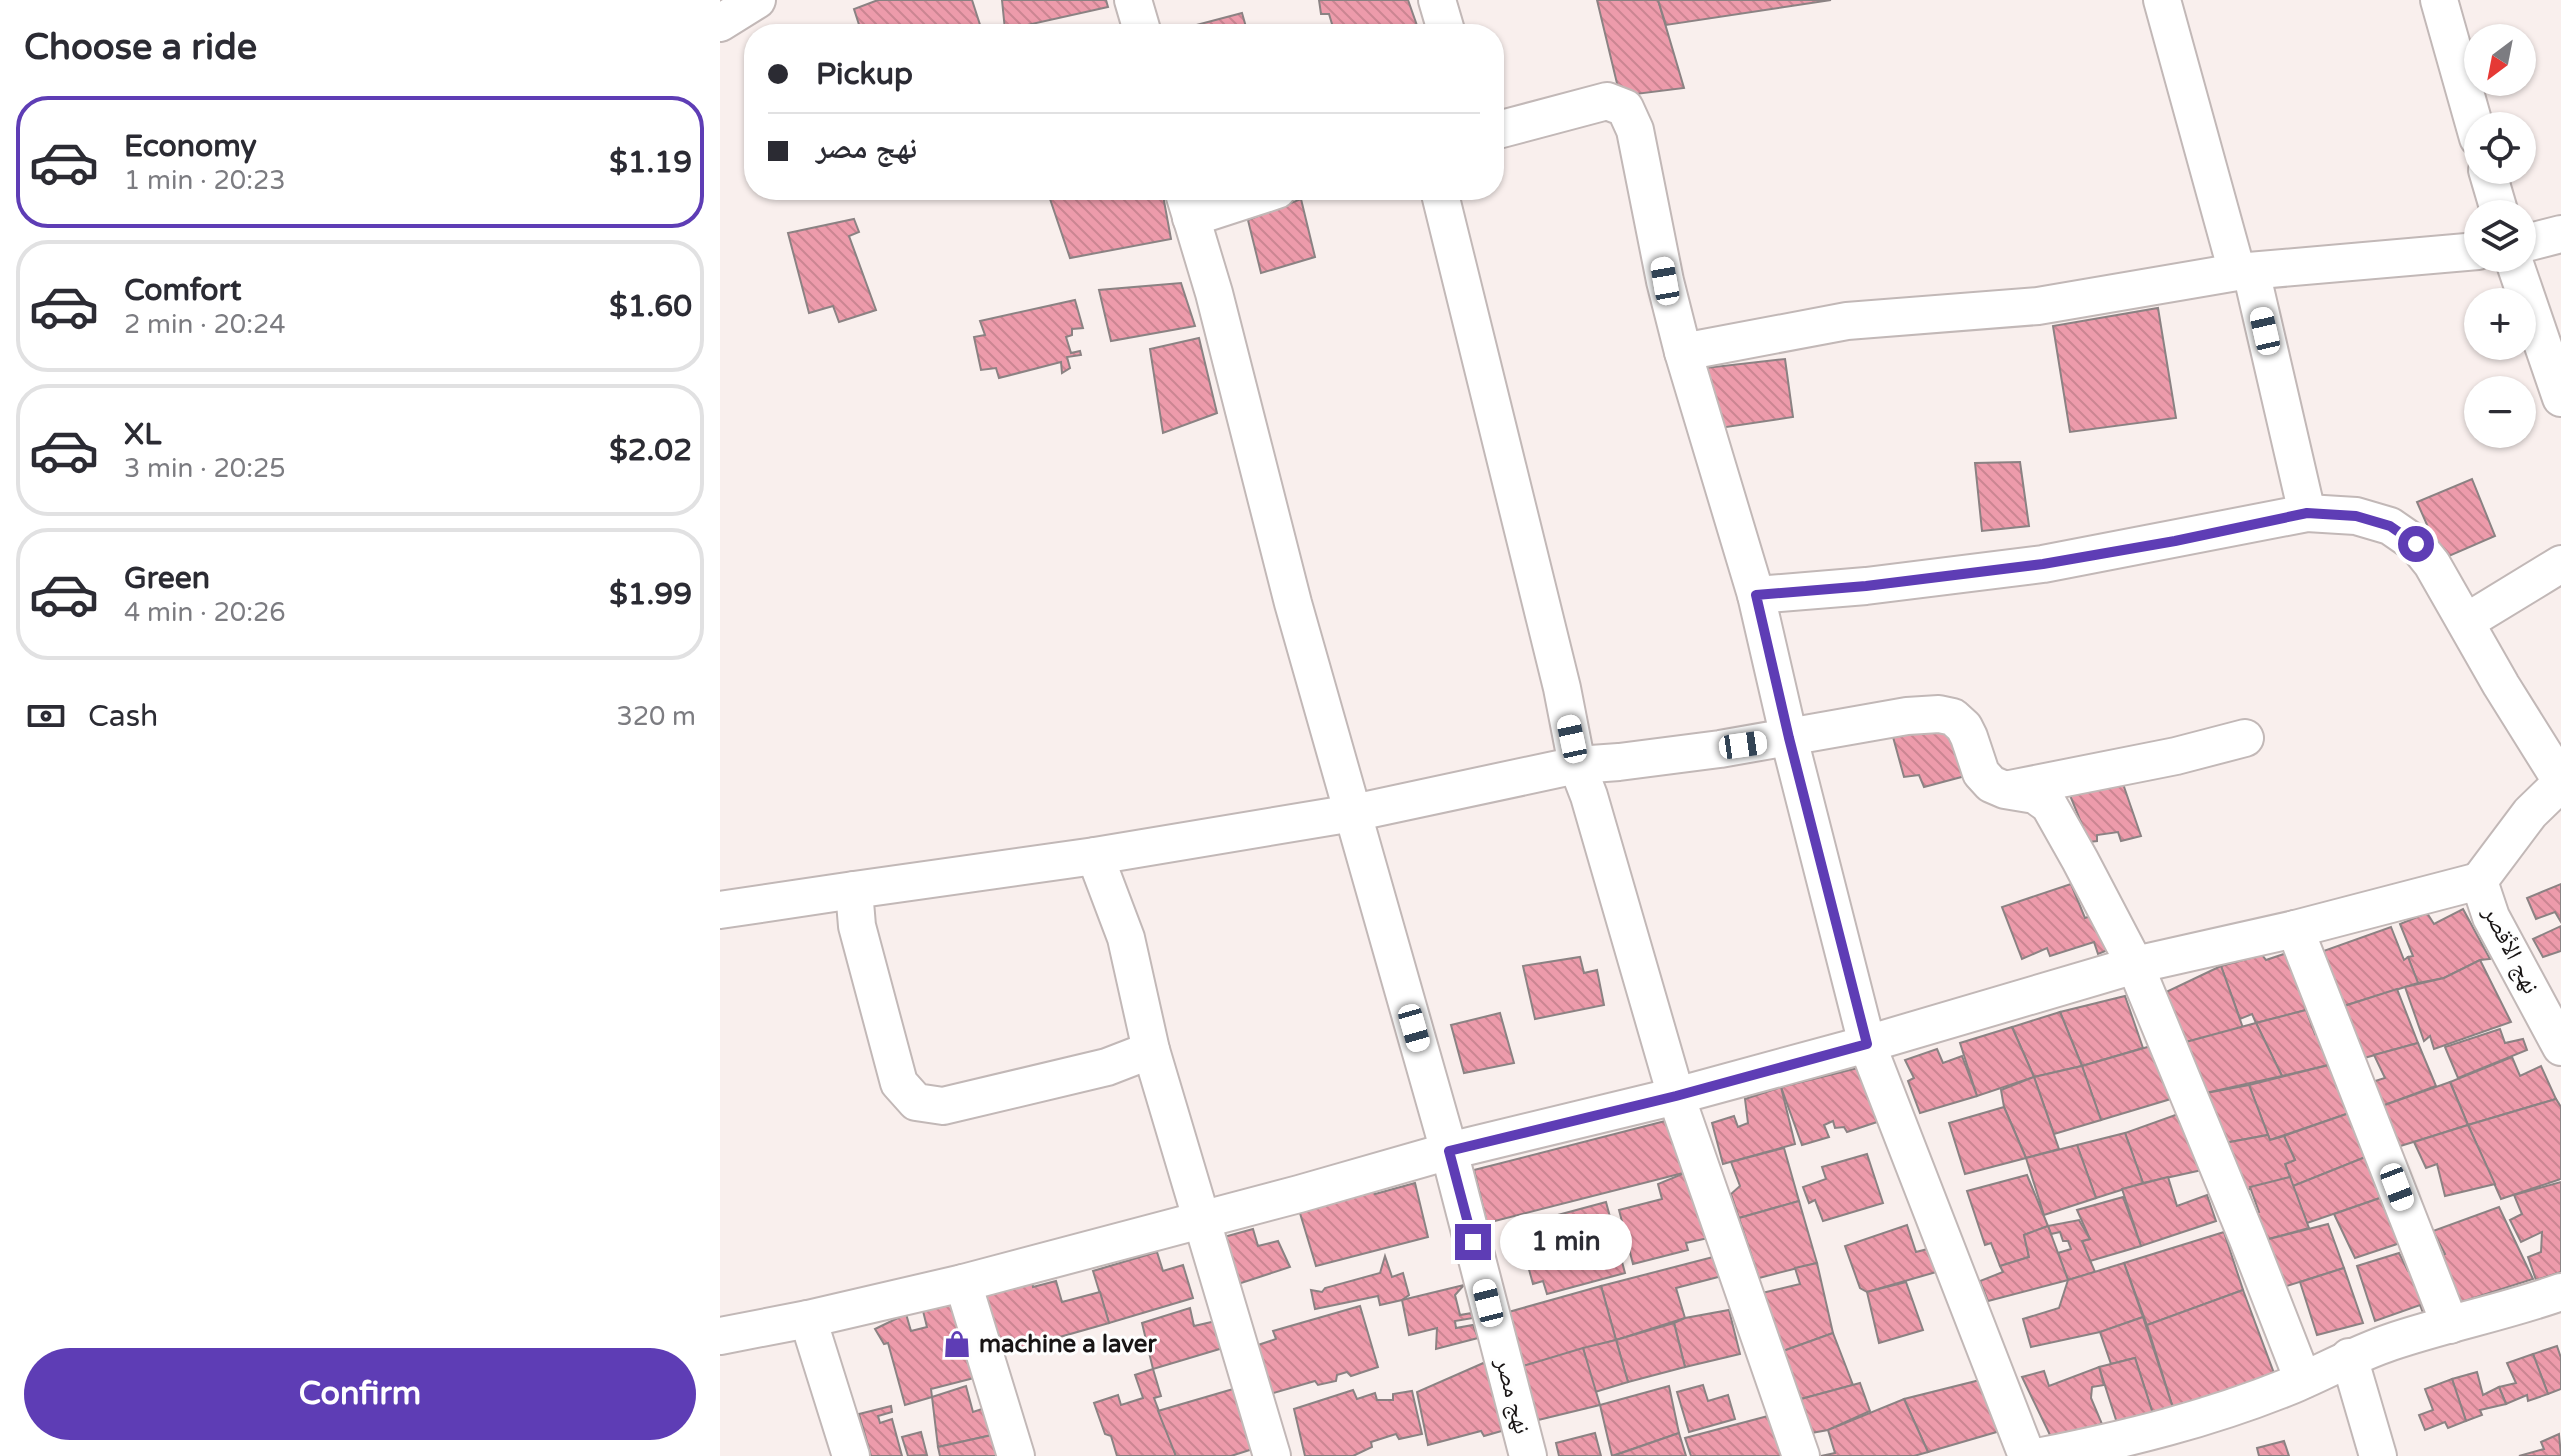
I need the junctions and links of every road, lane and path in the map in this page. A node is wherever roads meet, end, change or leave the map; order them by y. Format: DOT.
graph roads {
  1 [pos="757,0"];
  2 [pos="1133,0"];
  3 [pos="1437,0"];
  4 [pos="2162,0"];
  5 [pos="2439,0"];
  6 [pos="720,23"];
  7 [pos="1140,24"];
  8 [pos="1444,24"];
  9 [pos="2471,112"];
  10 [pos="1504,128"];
  11 [pos="1213,200"];
  12 [pos="1441,200"];
  13 [pos="1187,204"];
  14 [pos="2561,234"];
  15 [pos="2536,240"];
  16 [pos="2464,252"];
  17 [pos="2244,271"];
  18 [pos="2518,272"];
  19 [pos="1683,352"];
  20 [pos="2561,398"];
  21 [pos="2307,513"];
  22 [pos="2561,564"];
  23 [pos="1756,595"];
  24 [pos="2466,622"];
  25 [pos="1789,738"];
  26 [pos="2245,738"];
  27 [pos="1577,765"];
  28 [pos="2561,782"];
  29 [pos="2005,790"];
  30 [pos="1353,813"];
  31 [pos="1095,856"];
  32 [pos="2479,881"];
  33 [pos="854,890"];
  34 [pos="720,910"];
  35 [pos="2295,929"];
  36 [pos="2135,965"];
  37 [pos="1867,1044"];
  38 [pos="2561,1047"];
  39 [pos="1151,1050"];
  40 [pos="1676,1096"];
  41 [pos="1449,1151"];
  42 [pos="1201,1220"];
  43 [pos="963,1283"];
  44 [pos="2561,1292"];
  45 [pos="808,1319"];
  46 [pos="2450,1325"];
  47 [pos="720,1336"];
  48 [pos="2349,1357"];
  49 [pos="2303,1380"];
  50 [pos="851,1456"];
  51 [pos="1016,1456"];
  52 [pos="1272,1456"];
  53 [pos="1528,1456"];
  54 [pos="1801,1456"];
  55 [pos="2027,1456"];
  56 [pos="2042,1456"];
  57 [pos="2378,1456"];
  1 -- 6 [label="street"];
  2 -- 7 [label="street"];
  3 -- 8 [label="street"];
  4 -- 17 [label="street"];
  5 -- 9 [label="street"];
  10 -- 19 [label="street"];
  11 -- 13 [label="street"];
  12 -- 27 [label="street"];
  13 -- 30 [label="street, نهج مصر"];
  14 -- 15 [label="street"];
  16 -- 17 [label="street"];
  17 -- 19 [label="street"];
  17 -- 21 [label="street"];
  18 -- 20 [label="street"];
  19 -- 23 [label="street"];
  21 -- 23 [label="street"];
  21 -- 24 [label="street"];
  22 -- 24 [label="street"];
  23 -- 25 [label="street"];
  24 -- 28 [label="street"];
  25 -- 27 [label="street"];
  25 -- 29 [label="street"];
  25 -- 37 [label="street"];
  26 -- 29 [label="street"];
  27 -- 30 [label="street"];
  27 -- 40 [label="street"];
  28 -- 32 [label="street, نهج الأقصر"];
  29 -- 36 [label="street"];
  30 -- 31 [label="street"];
  30 -- 41 [label="street, نهج مصر"];
  31 -- 33 [label="street"];
  31 -- 39 [label="street"];
  32 -- 35 [label="street"];
  32 -- 38 [label="street, نهج الأقصر"];
  33 -- 34 [label="street"];
  33 -- 39 [label="street"];
  35 -- 36 [label="street"];
  35 -- 46 [label="street"];
  36 -- 37 [label="street"];
  36 -- 49 [label="street"];
  37 -- 40 [label="street"];
  37 -- 55 [label="street"];
  39 -- 42 [label="street"];
  40 -- 41 [label="street"];
  40 -- 54 [label="street"];
  41 -- 42 [label="street"];
  41 -- 53 [label="street, نهج مصر"];
  42 -- 43 [label="street"];
  42 -- 52 [label="street"];
  43 -- 45 [label="street"];
  43 -- 51 [label="street"];
  44 -- 46 [label="street"];
  45 -- 47 [label="street"];
  45 -- 50 [label="street"];
  46 -- 48 [label="street"];
  48 -- 49 [label="street"];
  48 -- 57 [label="street"];
  49 -- 56 [label="street"];
}
